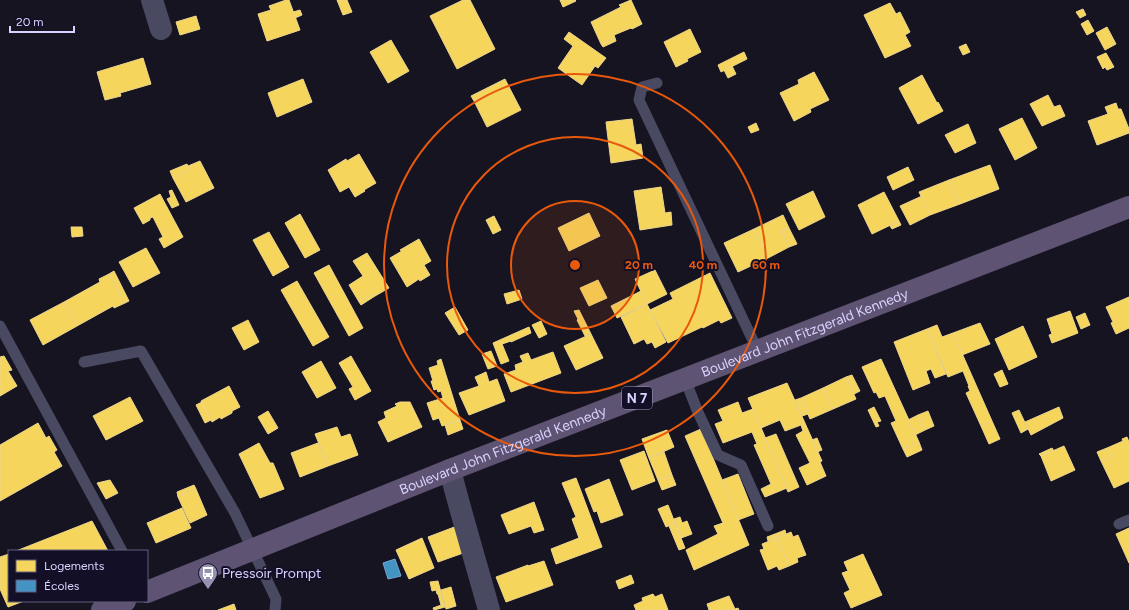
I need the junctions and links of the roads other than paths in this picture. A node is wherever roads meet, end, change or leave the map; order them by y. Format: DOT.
graph roads {
  1 [pos="152,0"];
  2 [pos="161,28"];
  3 [pos="657,83"];
  4 [pos="1129,207"];
  5 [pos="0,326"];
  6 [pos="758,351"];
  7 [pos="84,362"];
  8 [pos="685,379"];
  9 [pos="450,470"];
  10 [pos="768,526"];
  11 [pos="253,549"];
  12 [pos="121,550"];
  13 [pos="148,592"];
  14 [pos="122,602"];
  15 [pos="102,610"];
  16 [pos="275,610"];
  17 [pos="489,610"];
  1 -- 2 [label="street"];
  3 -- 6 [label="lane"];
  4 -- 6 [label="main road, Boulevard John Fitzgerald Kennedy / N 7"];
  5 -- 12 [label="lane"];
  6 -- 8 [label="main road, Boulevard John Fitzgerald Kennedy / N 7"];
  7 -- 11 [label="lane"];
  8 -- 9 [label="main road, Boulevard John Fitzgerald Kennedy / N 7"];
  8 -- 10 [label="lane"];
  9 -- 11 [label="main road, Boulevard John Fitzgerald Kennedy / N 7"];
  9 -- 17 [label="street"];
  11 -- 13 [label="main road, Boulevard John Fitzgerald Kennedy / N 7"];
  11 -- 16 [label="lane"];
  14 -- 15 [label="main road"];
}
